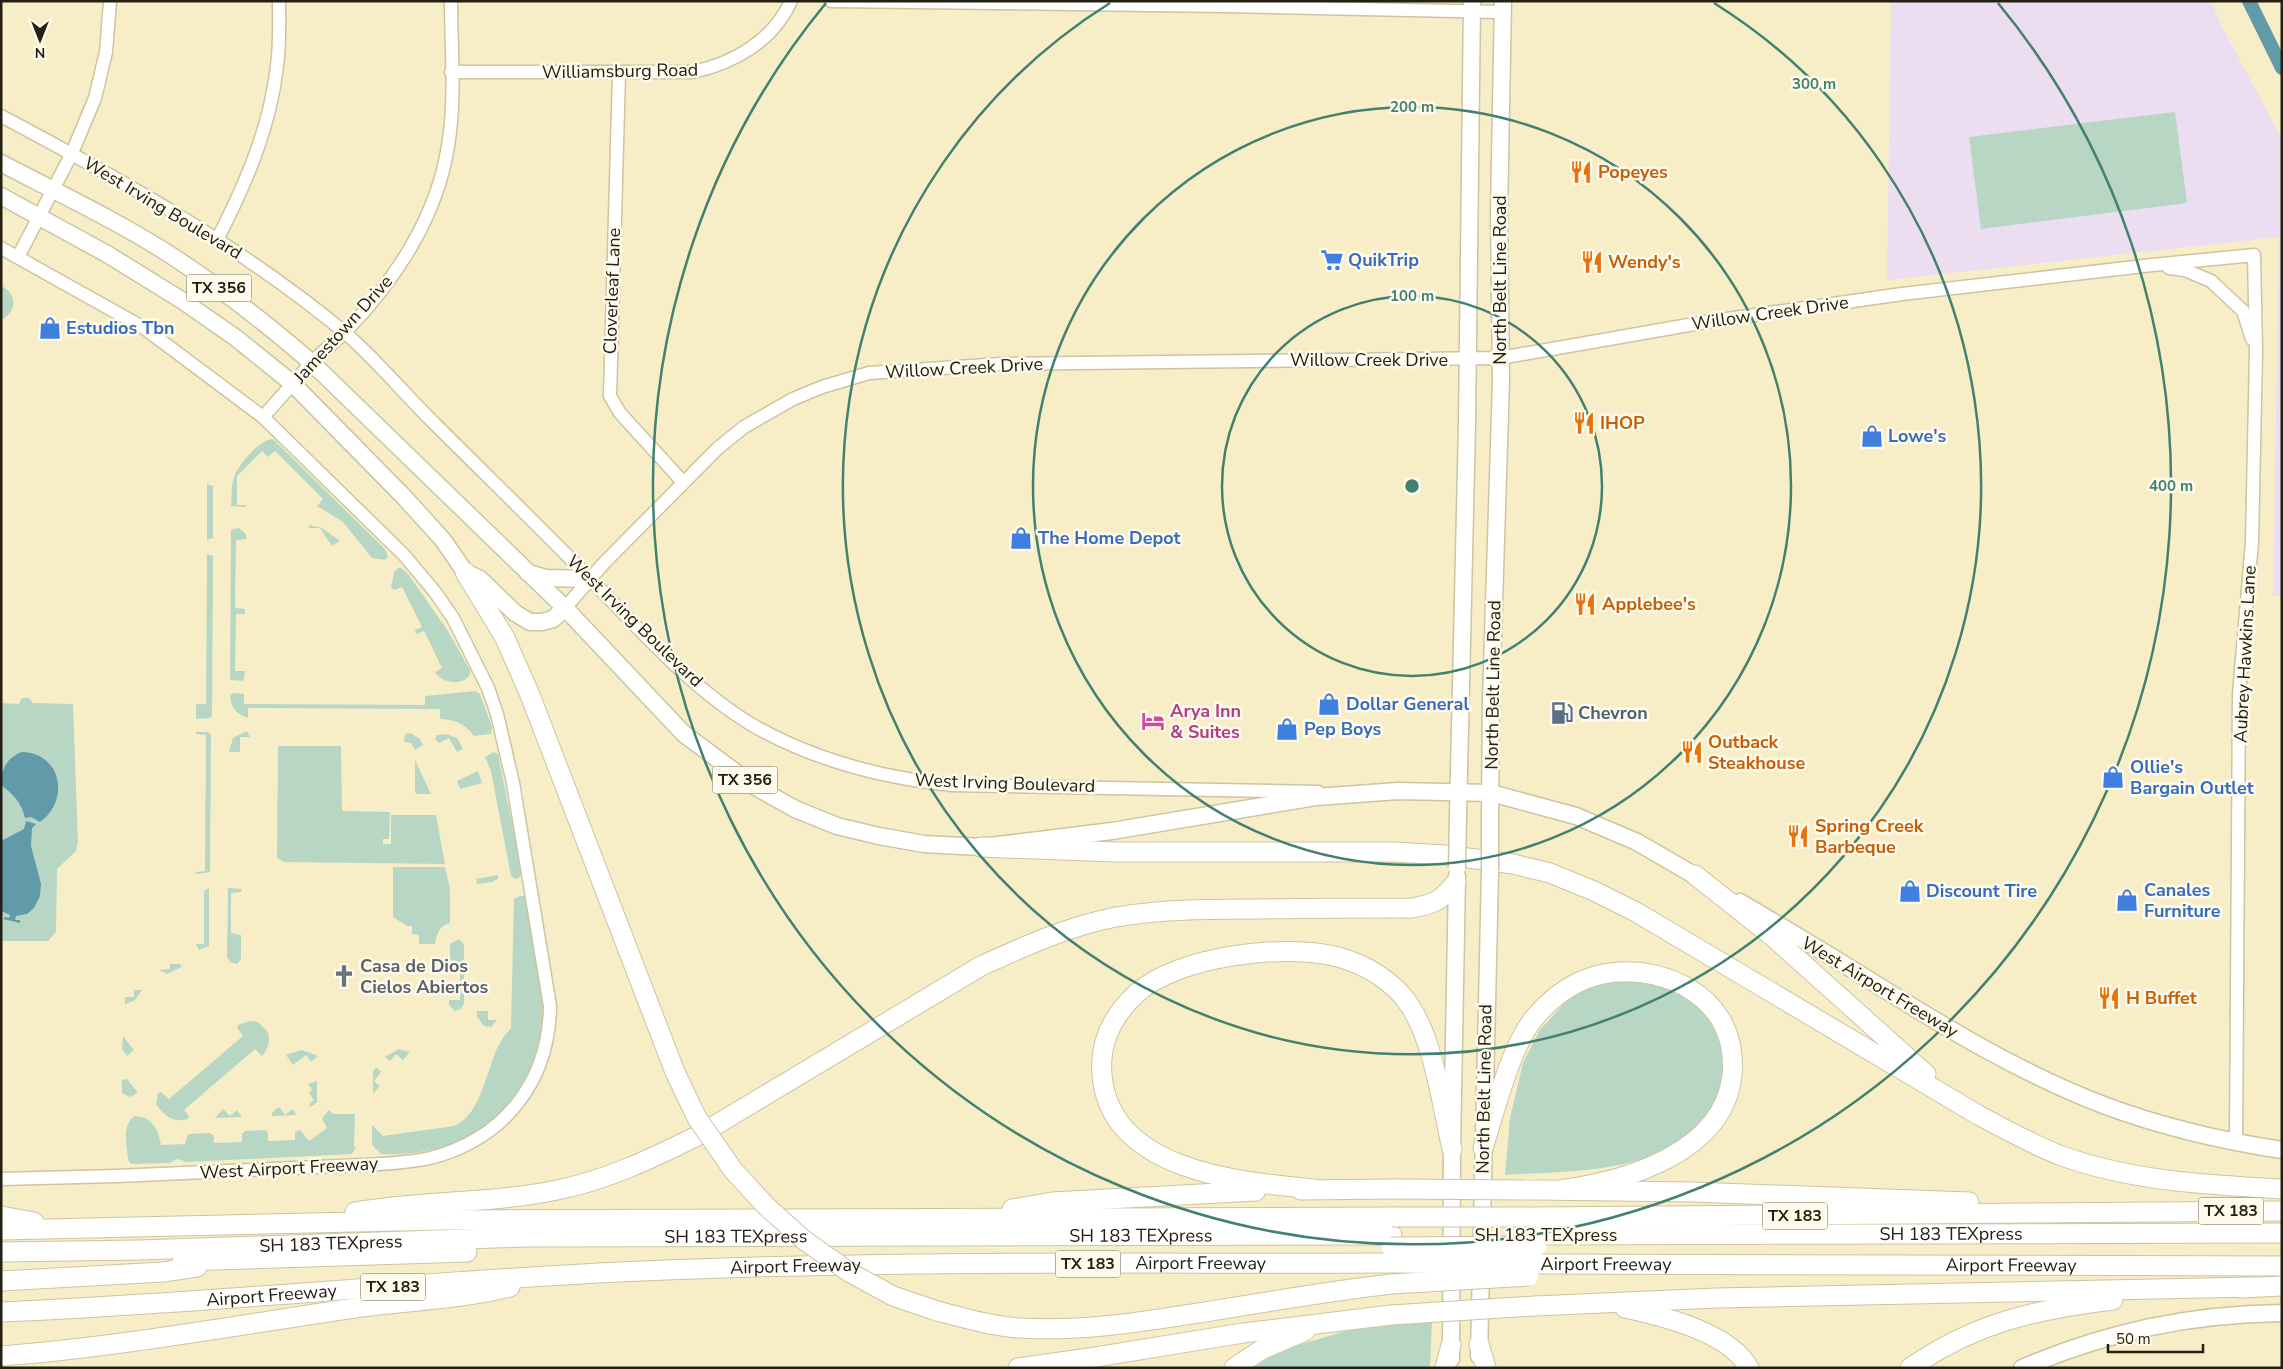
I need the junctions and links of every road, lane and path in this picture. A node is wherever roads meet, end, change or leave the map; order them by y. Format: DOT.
graph roads {
  1 [pos="110,1"];
  2 [pos="279,1"];
  3 [pos="451,1"];
  4 [pos="791,1"];
  5 [pos="831,1"];
  6 [pos="1225,4"];
  7 [pos="1472,6"];
  8 [pos="1502,7"];
  9 [pos="451,72"];
  10 [pos="619,73"];
  11 [pos="1,116"];
  12 [pos="72,153"];
  13 [pos="1,163"];
  14 [pos="52,189"];
  15 [pos="1,196"];
  16 [pos="40,216"];
  17 [pos="218,238"];
  18 [pos="1,248"];
  19 [pos="2254,255"];
  20 [pos="18,257"];
  21 [pos="2152,265"];
  22 [pos="345,332"];
  23 [pos="2256,351"];
  24 [pos="1500,358"];
  25 [pos="1467,359"];
  26 [pos="312,363"];
  27 [pos="293,384"];
  28 [pos="263,417"];
  29 [pos="682,481"];
  30 [pos="465,572"];
  31 [pos="527,572"];
  32 [pos="590,579"];
  33 [pos="565,608"];
  34 [pos="1353,793"];
  35 [pos="1458,793"];
  36 [pos="1491,793"];
  37 [pos="981,847"];
  38 [pos="1457,875"];
  39 [pos="1695,875"];
  40 [pos="1980,1116"];
  41 [pos="2236,1143"];
  42 [pos="1483,1148"];
  43 [pos="1452,1149"];
  44 [pos="2282,1150"];
  45 [pos="1,1178"];
  46 [pos="2282,1189"];
  47 [pos="1314,1190"];
  48 [pos="1560,1190"];
  49 [pos="2282,1211"];
  50 [pos="2053,1213"];
  51 [pos="1,1216"];
  52 [pos="956,1218"];
  53 [pos="299,1223"];
  54 [pos="1,1230"];
  55 [pos="72,1230"];
  56 [pos="2282,1233"];
  57 [pos="1391,1240"];
  58 [pos="2282,1244"];
  59 [pos="1536,1247"];
  60 [pos="1,1252"];
  61 [pos="253,1259"];
  62 [pos="1,1263"];
  63 [pos="2282,1266"];
  64 [pos="565,1274"];
  65 [pos="1,1281"];
  66 [pos="2282,1286"];
  67 [pos="2253,1287"];
  68 [pos="1595,1304"];
  69 [pos="1,1312"];
  70 [pos="2282,1313"];
  71 [pos="1340,1320"];
  72 [pos="1479,1344"];
  73 [pos="1451,1345"];
  74 [pos="1,1356"];
  75 [pos="1018,1368"];
  76 [pos="1234,1368"];
  77 [pos="1444,1368"];
  78 [pos="1451,1368"];
  79 [pos="1479,1368"];
  80 [pos="1486,1368"];
  81 [pos="1749,1368"];
  82 [pos="1910,1368"];
  83 [pos="2022,1368"];
  1 -- 12 [label="street"];
  2 -- 17 [label="street"];
  3 -- 9 [label="street, Jamestown Drive"];
  4 -- 10 [label="street, Williamsburg Road"];
  5 -- 6 [label="street"];
  6 -- 7 [label="street"];
  7 -- 8 [label="street"];
  7 -- 25 [label="main road, North Belt Line Road"];
  8 -- 24 [label="main road, North Belt Line Road"];
  9 -- 10 [label="street, Williamsburg Road"];
  9 -- 22 [label="street, Jamestown Drive"];
  10 -- 29 [label="street, Cloverleaf Lane"];
  11 -- 12 [label="street, West Irving Boulevard"];
  12 -- 14 [label="street"];
  12 -- 17 [label="street, West Irving Boulevard"];
  13 -- 14 [label="main road, West Irving Boulevard / TX 356"];
  14 -- 16 [label="street"];
  14 -- 26 [label="main road, West Irving Boulevard / TX 356"];
  15 -- 16 [label="main road, TX 356"];
  16 -- 20 [label="street"];
  16 -- 27 [label="main road, TX 356"];
  17 -- 22 [label="street, West Irving Boulevard"];
  18 -- 20 [label="street"];
  19 -- 21 [label="street, Willow Creek Drive"];
  19 -- 23 [label="street, Aubrey Hawkins Lane"];
  20 -- 28 [label="street"];
  21 -- 23 [label="street"];
  21 -- 24 [label="street, Willow Creek Drive"];
  22 -- 26 [label="street, Jamestown Drive"];
  22 -- 32 [label="street, West Irving Boulevard"];
  23 -- 41 [label="street, Aubrey Hawkins Lane"];
  24 -- 25 [label="street, Willow Creek Drive"];
  24 -- 36 [label="main road, North Belt Line Road"];
  25 -- 29 [label="street, Willow Creek Drive"];
  25 -- 35 [label="main road, North Belt Line Road"];
  26 -- 27 [label="street, Jamestown Drive"];
  26 -- 31 [label="main road, West Irving Boulevard / TX 356"];
  27 -- 28 [label="street, Jamestown Drive"];
  27 -- 30 [label="main road, TX 356"];
  28 -- 45 [label="street, West Airport Freeway"];
  29 -- 32 [label="street, Willow Creek Drive"];
  30 -- 33 [label="main road"];
  30 -- 59 [label="highway, bridge"];
  31 -- 32 [label="main road"];
  31 -- 33 [label="main road, West Irving Boulevard / TX 356"];
  32 -- 33 [label="street, Willow Creek Drive"];
  32 -- 34 [label="street, West Irving Boulevard"];
  33 -- 37 [label="main road, West Irving Boulevard / TX 356"];
  34 -- 35 [label="main road, West Irving Boulevard"];
  34 -- 37 [label="main road, West Irving Boulevard"];
  35 -- 36 [label="main road, West Irving Boulevard"];
  35 -- 38 [label="main road, North Belt Line Road, bridge"];
  36 -- 39 [label="main road, West Airport Freeway"];
  36 -- 42 [label="main road, North Belt Line Road, bridge"];
  37 -- 40 [label="highway"];
  38 -- 43 [label="main road, North Belt Line Road"];
  38 -- 53 [label="highway"];
  39 -- 40 [label="highway"];
  39 -- 41 [label="main road, West Airport Freeway"];
  40 -- 46 [label="highway"];
  41 -- 44 [label="main road, West Airport Freeway"];
  42 -- 48 [label="highway"];
  42 -- 72 [label="main road, North Belt Line Road"];
  43 -- 47 [label="highway"];
  43 -- 73 [label="main road, North Belt Line Road"];
  47 -- 48 [label="highway, bridge"];
  47 -- 52 [label="highway"];
  48 -- 50 [label="highway"];
  49 -- 50 [label="highway, Airport Freeway / TX 183"];
  50 -- 59 [label="highway, Airport Freeway / TX 183"];
  51 -- 55 [label="highway"];
  52 -- 53 [label="highway, Airport Freeway / TX 183"];
  52 -- 57 [label="highway, Airport Freeway / TX 183"];
  53 -- 55 [label="highway, Airport Freeway / TX 183"];
  54 -- 55 [label="highway, Airport Freeway / TX 183"];
  56 -- 59 [label="highway, SH 183 TEXpress"];
  57 -- 59 [label="highway, Airport Freeway / TX 183, bridge"];
  57 -- 59 [label="highway, Airport Freeway / TX 183, bridge"];
  57 -- 60 [label="highway, SH 183 TEXpress"];
  57 -- 61 [label="highway, SH 183 TEXpress"];
  57 -- 64 [label="highway, Airport Freeway / TX 183"];
  58 -- 59 [label="highway, SH 183 TEXpress"];
  59 -- 63 [label="highway, Airport Freeway / TX 183"];
  61 -- 62 [label="highway, SH 183 TEXpress"];
  61 -- 65 [label="highway"];
  64 -- 69 [label="highway, Airport Freeway / TX 183"];
  64 -- 74 [label="highway"];
  66 -- 67 [label="highway"];
  67 -- 68 [label="highway"];
  67 -- 82 [label="highway"];
  68 -- 71 [label="highway, bridge"];
  68 -- 81 [label="highway"];
  70 -- 83 [label="main road"];
  71 -- 75 [label="highway"];
  71 -- 76 [label="highway"];
  72 -- 79 [label="main road, North Belt Line Road"];
  72 -- 80 [label="highway"];
  73 -- 77 [label="highway"];
  73 -- 78 [label="main road, North Belt Line Road"];
}
